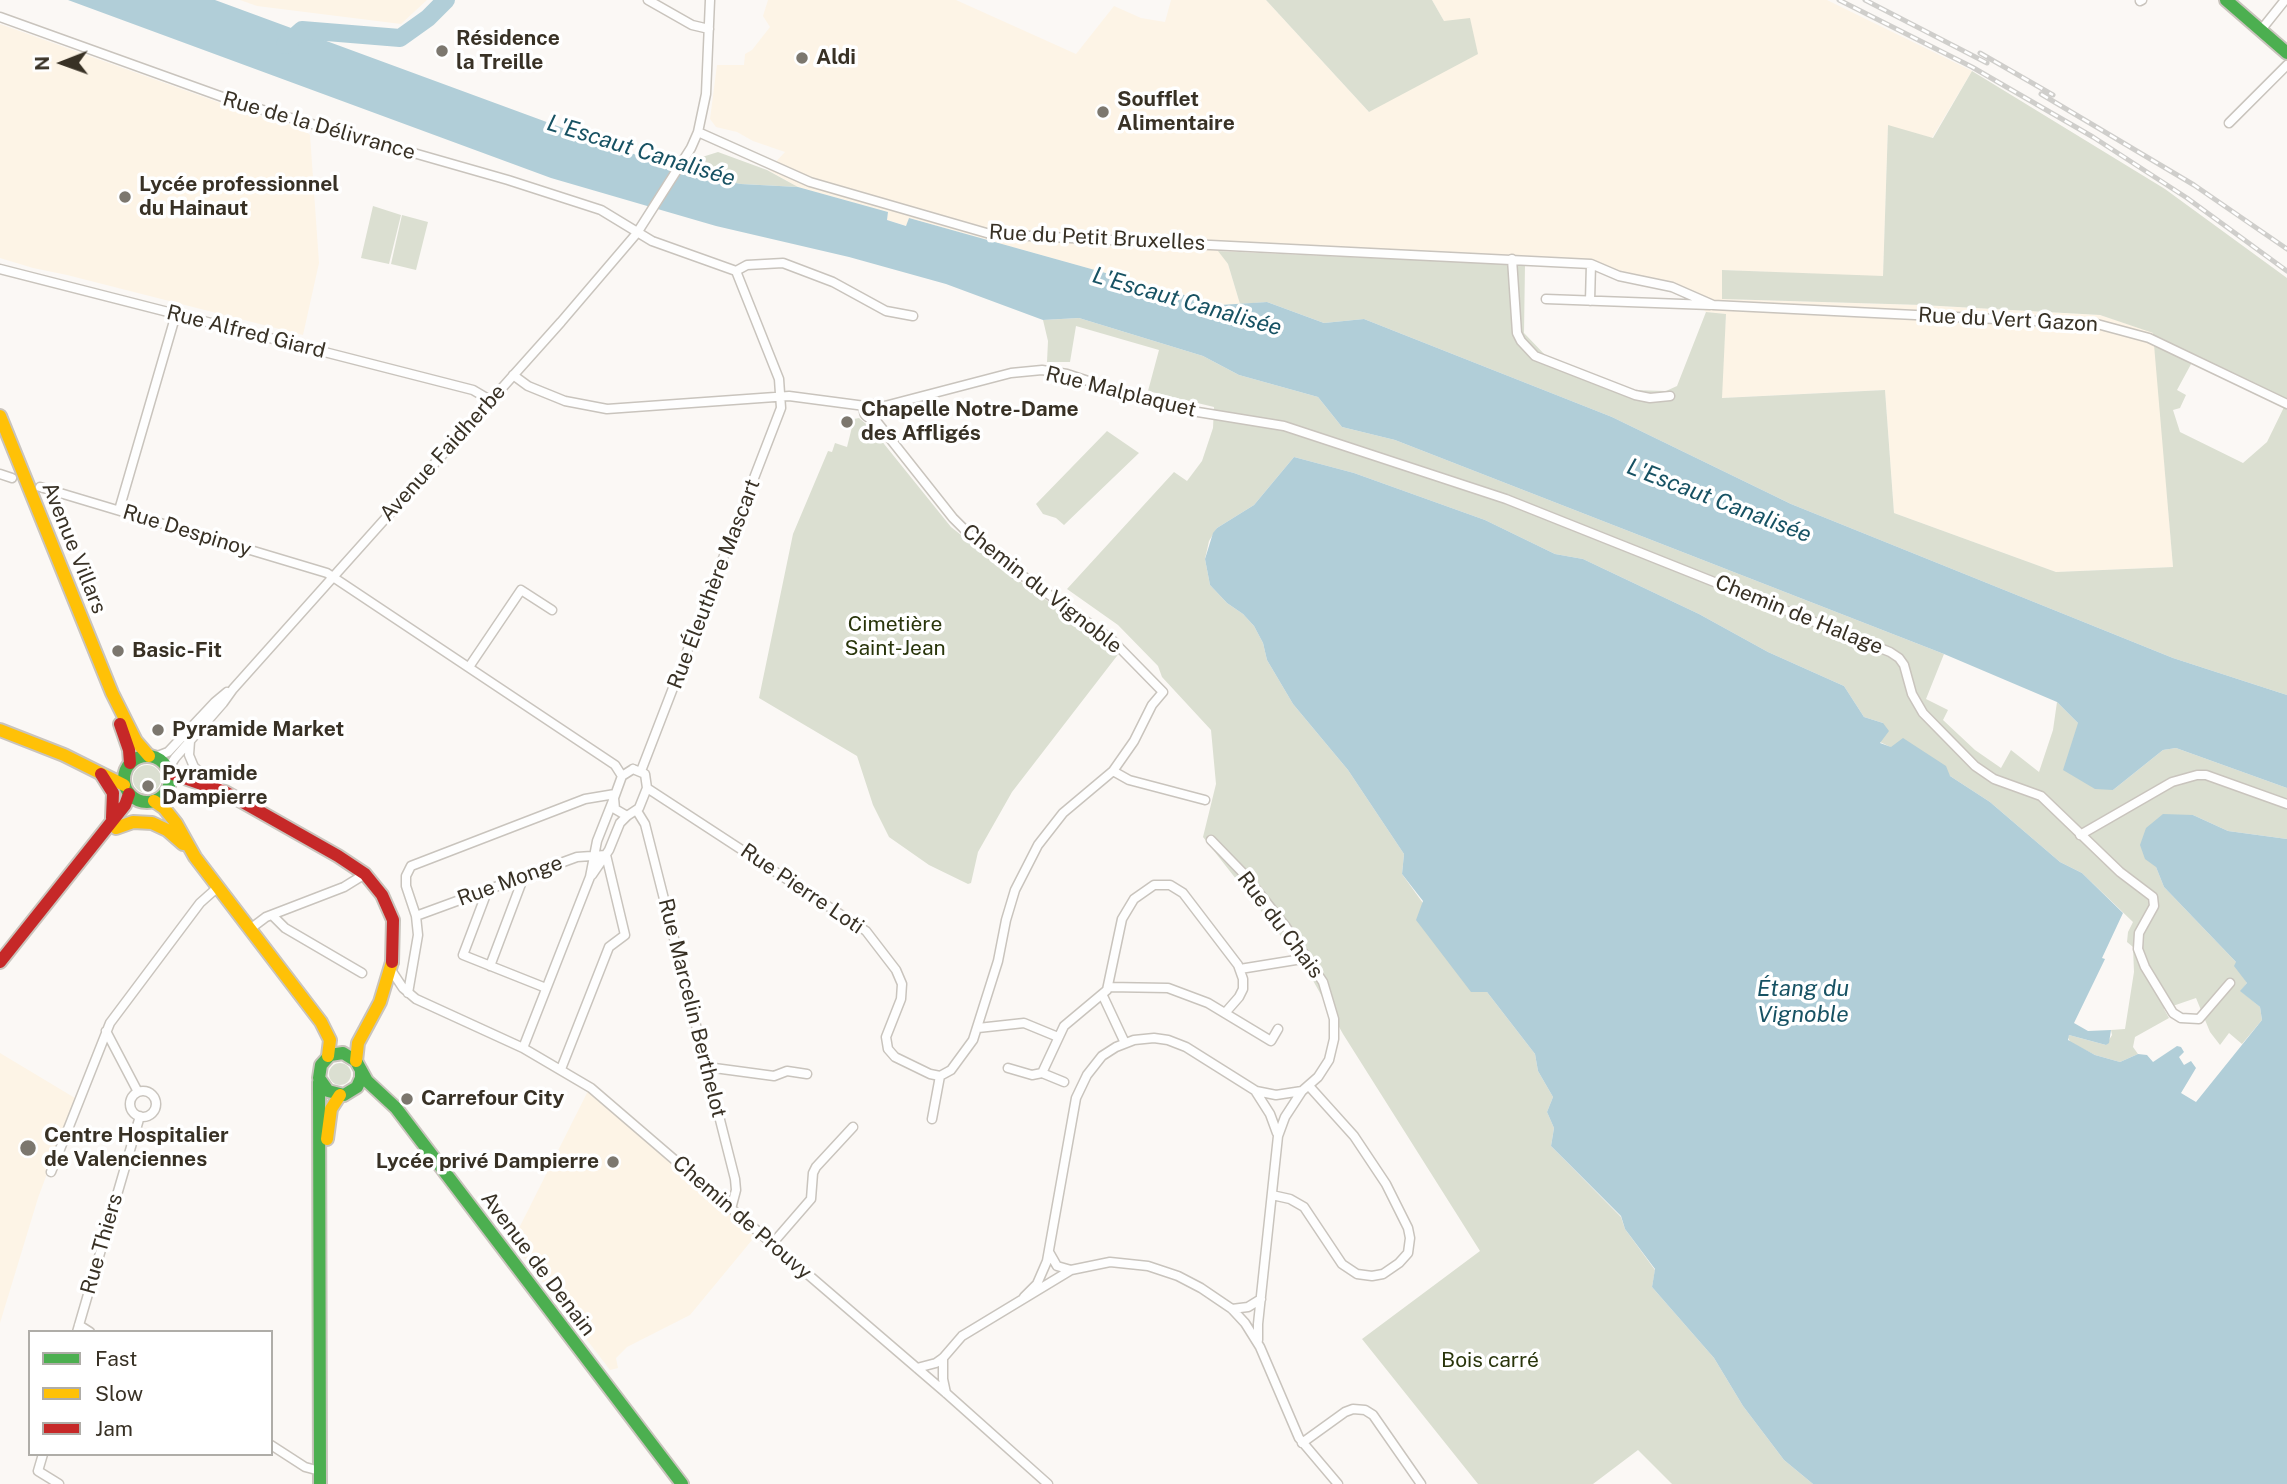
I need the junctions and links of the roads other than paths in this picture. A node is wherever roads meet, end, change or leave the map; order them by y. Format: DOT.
graph roads {
  1 [pos="648,0"];
  2 [pos="710,0"];
  3 [pos="2226,0"];
  4 [pos="2285,0"];
  5 [pos="0,17"];
  6 [pos="709,29"];
  7 [pos="2262,30"];
  8 [pos="2287,53"];
  9 [pos="2287,65"];
  10 [pos="2229,123"];
  11 [pos="698,132"];
  12 [pos="637,233"];
  13 [pos="1512,259"];
  14 [pos="1591,264"];
  15 [pos="0,269"];
  16 [pos="736,271"];
  17 [pos="1546,299"];
  18 [pos="1590,301"];
  19 [pos="1713,305"];
  20 [pos="176,314"];
  21 [pos="913,316"];
  22 [pos="513,375"];
  23 [pos="782,396"];
  24 [pos="1670,396"];
  25 [pos="490,400"];
  26 [pos="2287,404"];
  27 [pos="864,406"];
  28 [pos="877,408"];
  29 [pos="0,416"];
  30 [pos="873,417"];
  31 [pos="1284,426"];
  32 [pos="0,474"];
  33 [pos="12,478"];
  34 [pos="40,487"];
  35 [pos="118,510"];
  36 [pos="333,577"];
  37 [pos="552,610"];
  38 [pos="469,667"];
  39 [pos="233,689"];
  40 [pos="112,693"];
  41 [pos="0,730"];
  42 [pos="190,741"];
  43 [pos="64,755"];
  44 [pos="152,756"];
  45 [pos="128,766"];
  46 [pos="169,771"];
  47 [pos="641,771"];
  48 [pos="1113,771"];
  49 [pos="100,773"];
  50 [pos="622,776"];
  51 [pos="647,788"];
  52 [pos="127,790"];
  53 [pos="614,796"];
  54 [pos="235,798"];
  55 [pos="1205,800"];
  56 [pos="148,802"];
  57 [pos="2287,804"];
  58 [pos="637,811"];
  59 [pos="627,816"];
  60 [pos="114,825"];
  61 [pos="2080,835"];
  62 [pos="1211,840"];
  63 [pos="593,855"];
  64 [pos="606,855"];
  65 [pos="195,857"];
  66 [pos="365,874"];
  67 [pos="524,876"];
  68 [pos="590,877"];
  69 [pos="218,887"];
  70 [pos="488,889"];
  71 [pos="272,915"];
  72 [pos="416,916"];
  73 [pos="250,929"];
  74 [pos="1308,958"];
  75 [pos="0,960"];
  76 [pos="490,966"];
  77 [pos="1240,969"];
  78 [pos="391,970"];
  79 [pos="362,973"];
  80 [pos="2230,983"];
  81 [pos="1108,987"];
  82 [pos="546,988"];
  83 [pos="408,993"];
  84 [pos="1102,996"];
  85 [pos="1225,1013"];
  86 [pos="978,1028"];
  87 [pos="1278,1029"];
  88 [pos="106,1031"];
  89 [pos="1058,1037"];
  90 [pos="1125,1043"];
  91 [pos="523,1048"];
  92 [pos="328,1056"];
  93 [pos="358,1065"];
  94 [pos="707,1067"];
  95 [pos="1008,1068"];
  96 [pos="561,1069"];
  97 [pos="1042,1073"];
  98 [pos="807,1074"];
  99 [pos="940,1076"];
  100 [pos="319,1077"];
  101 [pos="1064,1082"];
  102 [pos="1306,1089"];
  103 [pos="1255,1091"];
  104 [pos="138,1092"];
  105 [pos="346,1094"];
  106 [pos="140,1116"];
  107 [pos="932,1119"];
  108 [pos="853,1127"];
  109 [pos="1278,1136"];
  110 [pos="51,1172"];
  111 [pos="1272,1195"];
  112 [pos="731,1209"];
  113 [pos="772,1244"];
  114 [pos="1049,1252"];
  115 [pos="321,1258"];
  116 [pos="1071,1270"];
  117 [pos="1024,1297"];
  118 [pos="1261,1299"];
  119 [pos="1232,1309"];
  120 [pos="78,1328"];
  121 [pos="1260,1347"];
  122 [pos="943,1358"];
  123 [pos="917,1368"];
  124 [pos="946,1393"];
  125 [pos="1302,1443"];
  126 [pos="273,1446"];
  127 [pos="42,1456"];
  128 [pos="320,1477"];
  129 [pos="60,1484"];
  130 [pos="674,1484"];
  131 [pos="682,1484"];
  132 [pos="1048,1484"];
  133 [pos="1338,1484"];
  134 [pos="1421,1484"];
  1 -- 6 [label="street"];
  2 -- 6 [label="street, Avenue Faidherbe"];
  3 -- 7 [label="main road"];
  4 -- 7 [label="street"];
  5 -- 12 [label="street, Rue de la Délivrance"];
  6 -- 11 [label="street, Avenue Faidherbe"];
  7 -- 8 [label="main road"];
  9 -- 10 [label="street"];
  11 -- 12 [label="street, Avenue Faidherbe"];
  11 -- 13 [label="street, Rue du Petit Bruxelles"];
  12 -- 16 [label="street, Rue de la Délivrance"];
  12 -- 22 [label="street, Avenue Faidherbe"];
  13 -- 14 [label="street, Rue du Petit Bruxelles"];
  13 -- 24 [label="street"];
  14 -- 18 [label="street"];
  14 -- 19 [label="street, Rue du Vert Gazon"];
  15 -- 20 [label="street, Rue Alfred Giard"];
  16 -- 21 [label="street"];
  16 -- 23 [label="street"];
  17 -- 18 [label="street, Rue du Vert Gazon"];
  18 -- 19 [label="street, Rue du Vert Gazon"];
  19 -- 26 [label="street, Rue du Vert Gazon"];
  20 -- 25 [label="street, Rue Alfred Giard"];
  20 -- 35 [label="street"];
  22 -- 23 [label="street"];
  22 -- 25 [label="street, Avenue Faidherbe"];
  23 -- 27 [label="street"];
  23 -- 47 [label="street, Rue Éleuthère Mascart"];
  25 -- 36 [label="street, Avenue Faidherbe"];
  27 -- 28 [label="street"];
  27 -- 30 [label="street"];
  28 -- 30 [label="street"];
  28 -- 31 [label="street, Rue Malplaquet"];
  29 -- 40 [label="main road, Avenue Villars"];
  30 -- 48 [label="street, Chemin du Vignoble"];
  31 -- 61 [label="street, Chemin de Halage"];
  32 -- 33 [label="street"];
  34 -- 35 [label="street, Rue Despinoy"];
  35 -- 36 [label="street, Rue Despinoy"];
  36 -- 38 [label="street, Rue Despinoy"];
  36 -- 39 [label="street, Avenue Faidherbe"];
  37 -- 38 [label="street"];
  38 -- 50 [label="street, Rue Despinoy"];
  39 -- 42 [label="street, Avenue Faidherbe"];
  39 -- 44 [label="street, Avenue Faidherbe"];
  40 -- 44 [label="main road, Avenue Villars"];
  40 -- 45 [label="main road, Avenue Villars"];
  41 -- 43 [label="main road"];
  42 -- 46 [label="street, Avenue Faidherbe"];
  42 -- 54 [label="street"];
  43 -- 45 [label="main road"];
  43 -- 49 [label="main road"];
  44 -- 45 [label="main road"];
  44 -- 46 [label="main road"];
  45 -- 52 [label="main road"];
  46 -- 54 [label="main road"];
  46 -- 56 [label="main road"];
  47 -- 50 [label="street"];
  47 -- 51 [label="street"];
  48 -- 55 [label="street"];
  48 -- 86 [label="street"];
  49 -- 52 [label="main road"];
  49 -- 60 [label="main road"];
  50 -- 53 [label="street"];
  51 -- 58 [label="street"];
  51 -- 99 [label="street, Rue Pierre Loti"];
  52 -- 56 [label="main road"];
  52 -- 60 [label="main road"];
  53 -- 59 [label="street"];
  53 -- 63 [label="street"];
  53 -- 72 [label="street"];
  54 -- 66 [label="main road"];
  56 -- 60 [label="main road"];
  56 -- 65 [label="main road"];
  57 -- 61 [label="street"];
  58 -- 59 [label="street"];
  58 -- 94 [label="street, Rue Marcelin Berthelot"];
  59 -- 64 [label="street"];
  60 -- 65 [label="main road"];
  60 -- 75 [label="main road"];
  61 -- 80 [label="street, Chemin de Halage"];
  62 -- 74 [label="street, Rue du Chais"];
  63 -- 64 [label="street, Rue Monge"];
  63 -- 67 [label="street, Rue Monge"];
  63 -- 68 [label="street"];
  64 -- 68 [label="street"];
  64 -- 96 [label="street"];
  65 -- 69 [label="main road"];
  66 -- 71 [label="street"];
  66 -- 78 [label="main road"];
  67 -- 70 [label="street, Rue Monge"];
  67 -- 76 [label="street"];
  68 -- 82 [label="street"];
  69 -- 73 [label="main road"];
  69 -- 88 [label="street"];
  70 -- 72 [label="street, Rue Monge"];
  70 -- 76 [label="street"];
  71 -- 73 [label="street"];
  71 -- 79 [label="street"];
  72 -- 83 [label="street"];
  73 -- 92 [label="main road"];
  74 -- 77 [label="street"];
  74 -- 102 [label="street, Rue du Chais"];
  76 -- 82 [label="street"];
  77 -- 81 [label="street"];
  77 -- 85 [label="street"];
  78 -- 83 [label="street, Chemin de Prouvy"];
  78 -- 93 [label="main road"];
  81 -- 84 [label="street"];
  81 -- 85 [label="street"];
  82 -- 91 [label="street"];
  83 -- 91 [label="street, Chemin de Prouvy"];
  84 -- 89 [label="street"];
  84 -- 90 [label="street"];
  85 -- 87 [label="street"];
  86 -- 89 [label="street"];
  86 -- 99 [label="street"];
  88 -- 104 [label="street"];
  88 -- 110 [label="street"];
  89 -- 97 [label="street"];
  90 -- 103 [label="street"];
  90 -- 114 [label="street"];
  91 -- 96 [label="street, Chemin de Prouvy"];
  92 -- 93 [label="main road"];
  92 -- 100 [label="main road"];
  93 -- 105 [label="main road"];
  93 -- 131 [label="main road, Avenue de Denain"];
  94 -- 98 [label="street"];
  94 -- 112 [label="street, Rue Marcelin Berthelot"];
  95 -- 97 [label="street"];
  96 -- 112 [label="street, Chemin de Prouvy"];
  97 -- 101 [label="street"];
  99 -- 107 [label="street"];
  100 -- 105 [label="main road"];
  100 -- 115 [label="main road"];
  102 -- 103 [label="street"];
  102 -- 109 [label="street, Rue du Chais"];
  102 -- 111 [label="street"];
  103 -- 109 [label="street"];
  104 -- 106 [label="street"];
  104 -- 106 [label="street"];
  105 -- 115 [label="main road"];
  105 -- 130 [label="main road, Avenue de Denain"];
  106 -- 120 [label="street, Rue Thiers"];
  108 -- 113 [label="street"];
  109 -- 111 [label="street, Rue du Chais"];
  111 -- 118 [label="street, Rue du Chais"];
  112 -- 113 [label="street, Chemin de Prouvy"];
  113 -- 123 [label="street, Chemin de Prouvy"];
  114 -- 116 [label="street"];
  114 -- 117 [label="street"];
  115 -- 128 [label="main road"];
  116 -- 117 [label="street"];
  116 -- 119 [label="street"];
  117 -- 122 [label="street"];
  118 -- 119 [label="street"];
  118 -- 121 [label="street, Rue du Chais"];
  119 -- 121 [label="street"];
  121 -- 125 [label="street"];
  122 -- 123 [label="street"];
  122 -- 124 [label="street"];
  123 -- 124 [label="street, Chemin de Prouvy"];
  124 -- 132 [label="street, Chemin de Prouvy"];
  125 -- 133 [label="street"];
  125 -- 134 [label="street"];
  126 -- 128 [label="street"];
  127 -- 129 [label="street"];
}
